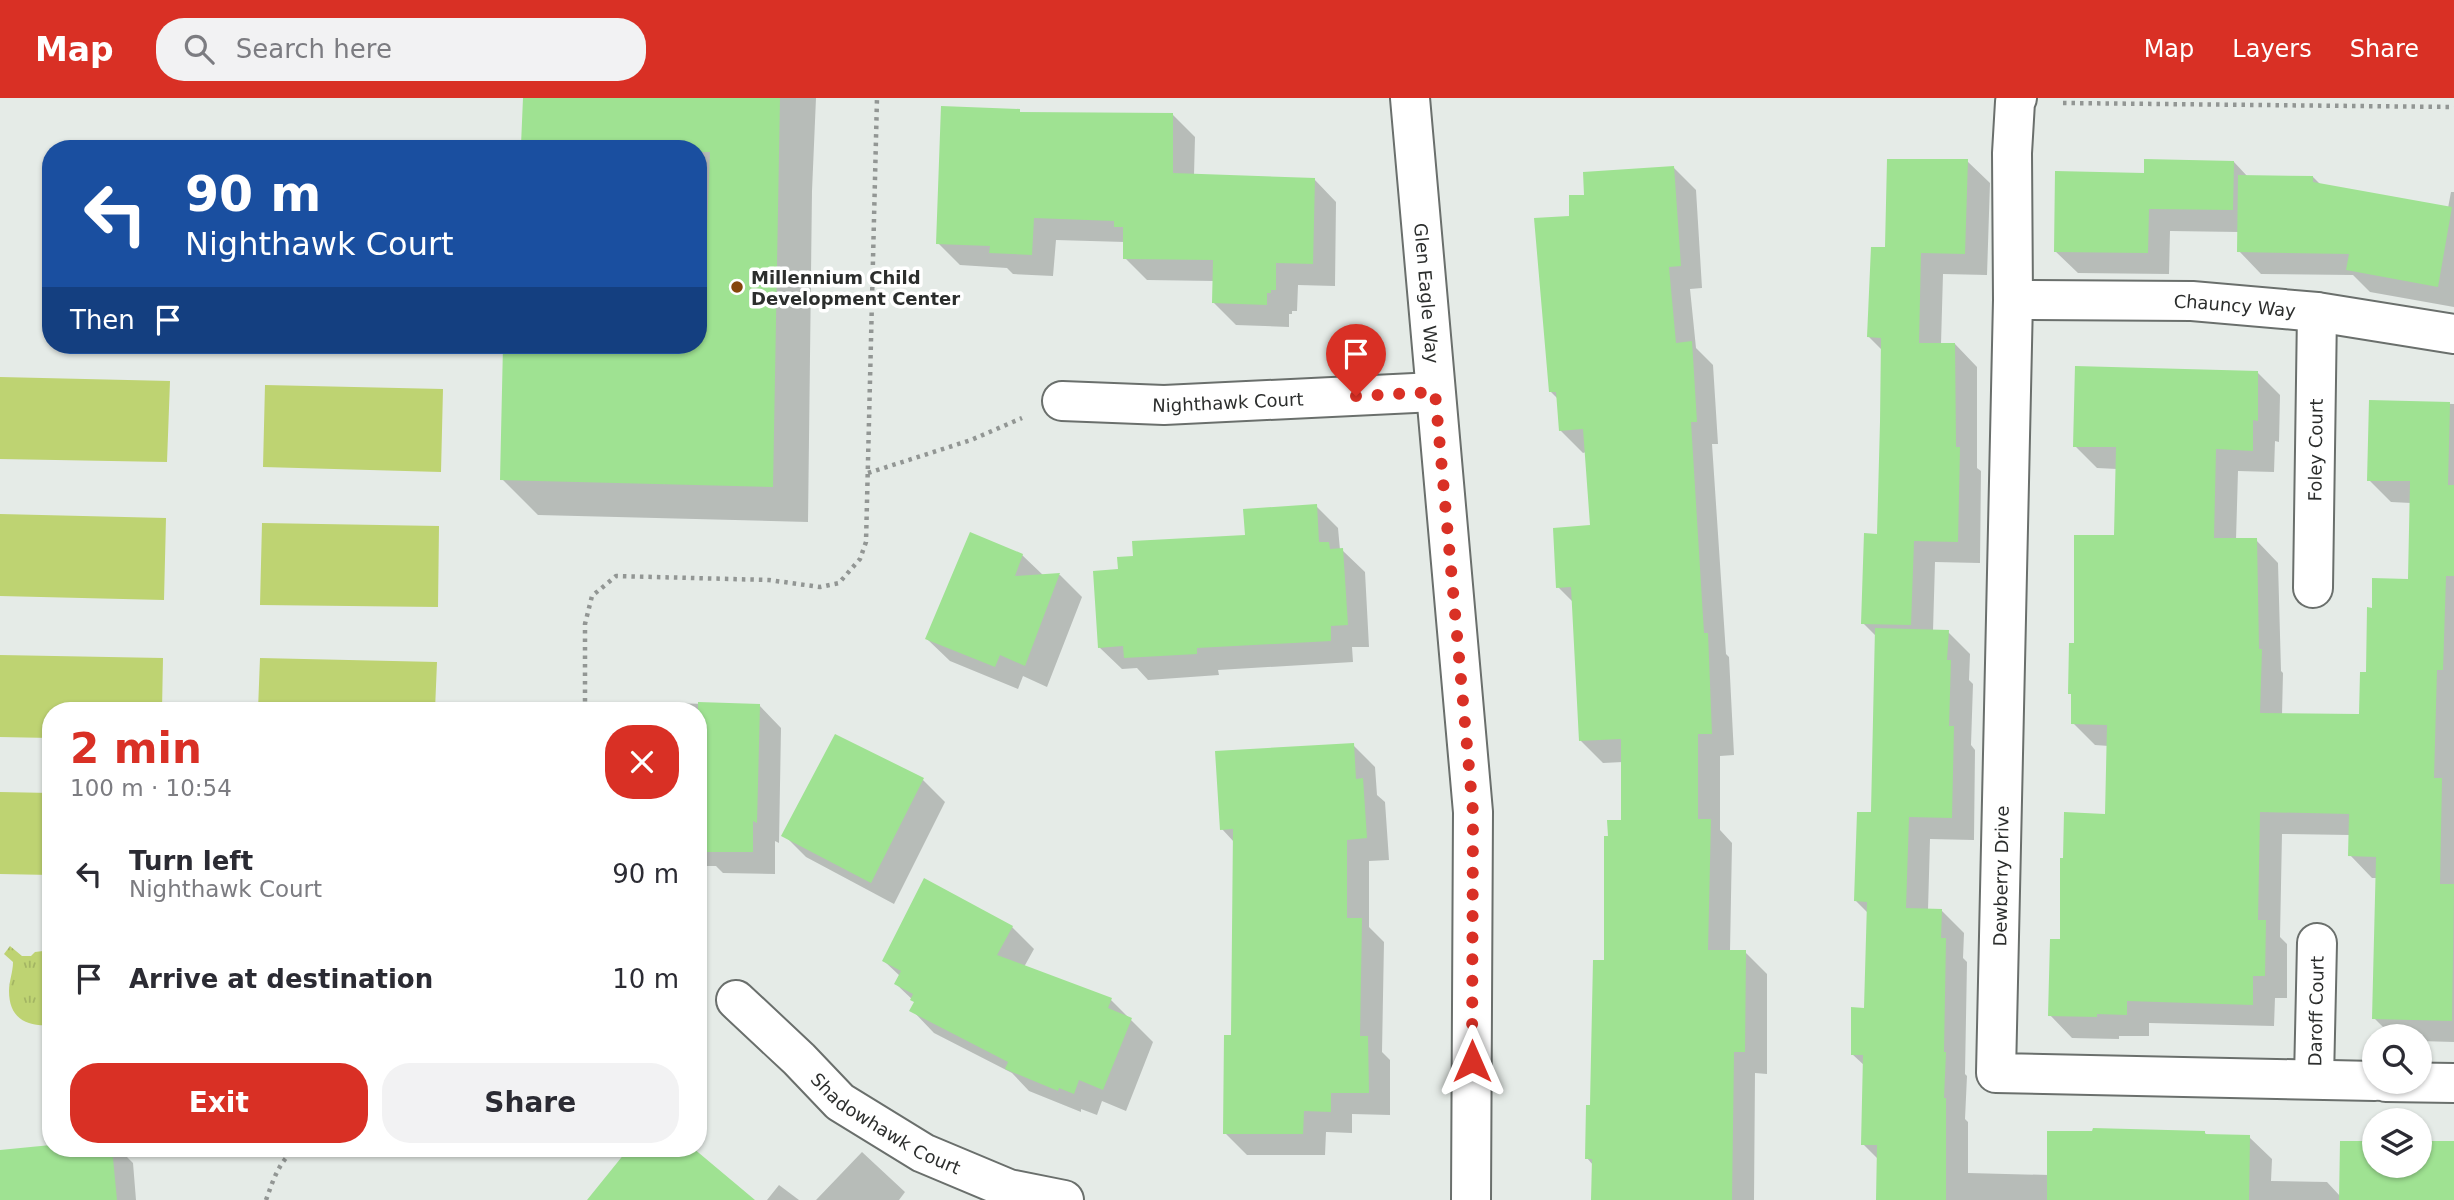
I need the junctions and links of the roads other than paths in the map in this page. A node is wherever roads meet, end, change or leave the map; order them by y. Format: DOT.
graph roads {
  1 [pos="1410,98"];
  2 [pos="2016,100"];
  3 [pos="2013,300"];
  4 [pos="2318,313"];
  5 [pos="2454,334"];
  6 [pos="1435,392"];
  7 [pos="1062,401"];
  8 [pos="2313,588"];
  9 [pos="2317,943"];
  10 [pos="736,1000"];
  11 [pos="2314,1079"];
  12 [pos="2362,1081"];
  13 [pos="2432,1083"];
  14 [pos="2454,1083"];
  15 [pos="1064,1200"];
  16 [pos="1471,1200"];
  1 -- 6 [label="street, Glen Eagle Way"];
  2 -- 3 [label="street"];
  3 -- 4 [label="street, Chauncy Way"];
  3 -- 11 [label="street, Dewberry Drive"];
  4 -- 5 [label="street, Chauncy Way"];
  4 -- 8 [label="street, Foley Court"];
  6 -- 7 [label="street, Nighthawk Court"];
  6 -- 16 [label="street, Glen Eagle Way"];
  9 -- 11 [label="street, Daroff Court"];
  10 -- 15 [label="street, Shadowhawk Court"];
  11 -- 12 [label="street, Dewberry Drive"];
  13 -- 14 [label="street"];
}
